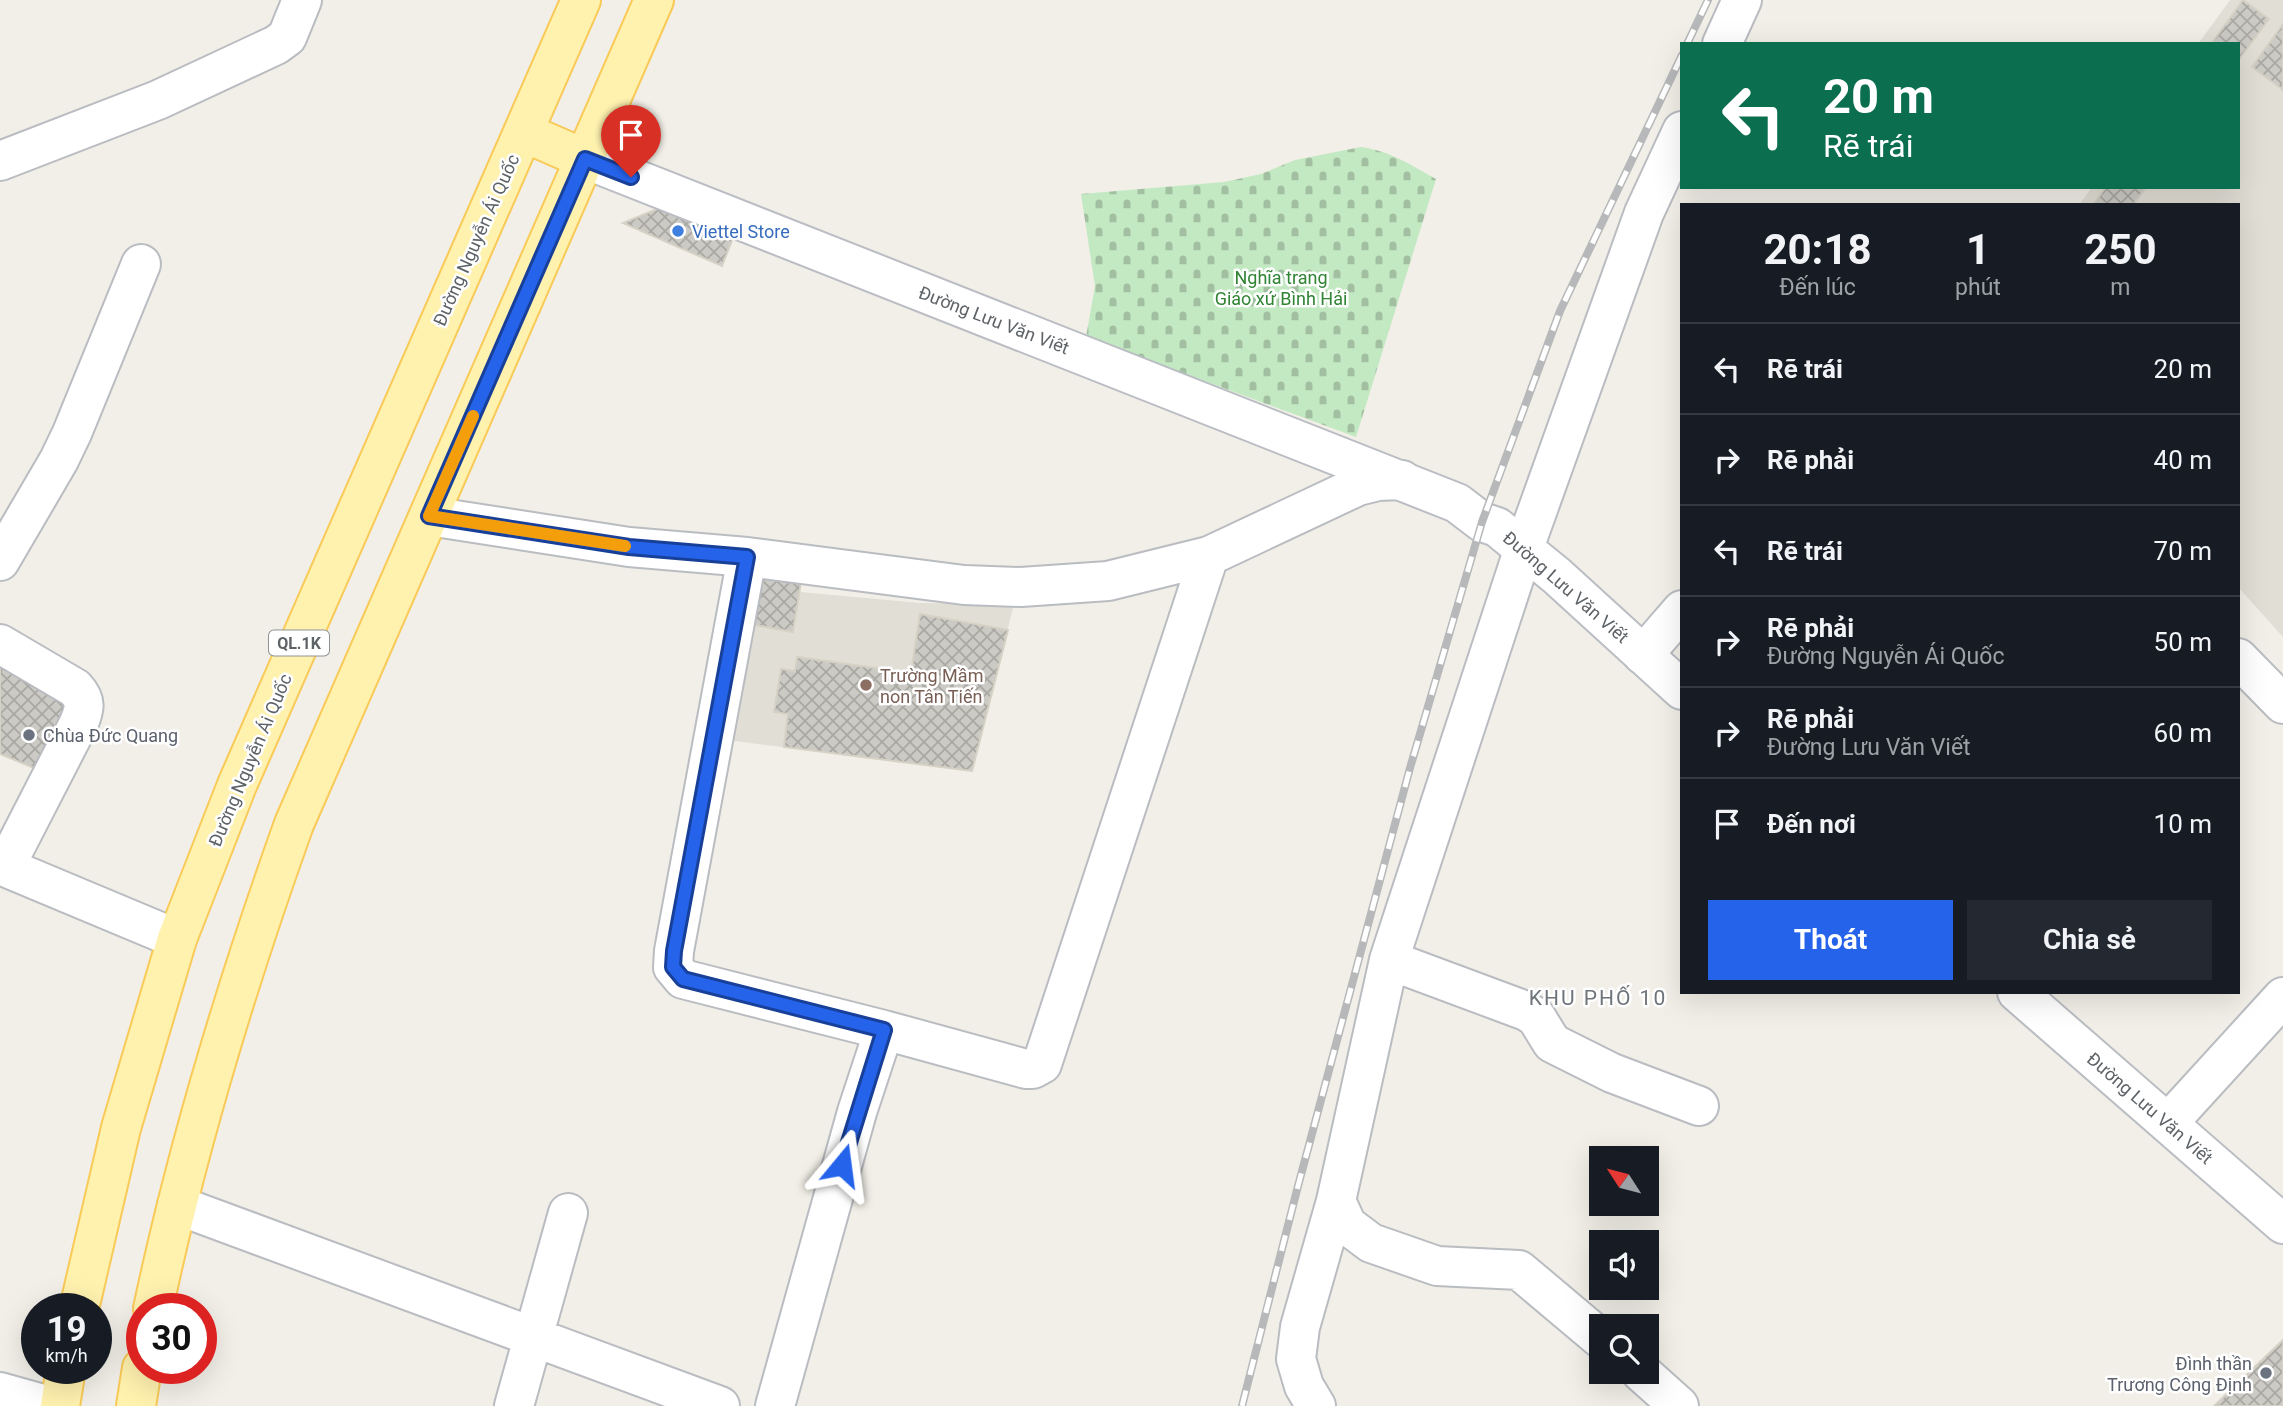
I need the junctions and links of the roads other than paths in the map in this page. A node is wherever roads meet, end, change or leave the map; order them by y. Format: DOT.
graph roads {
  1 [pos="302,0"];
  2 [pos="581,0"];
  3 [pos="654,0"];
  4 [pos="1742,0"];
  5 [pos="1723,42"];
  6 [pos="523,132"];
  7 [pos="1680,135"];
  8 [pos="585,159"];
  9 [pos="0,161"];
  10 [pos="141,264"];
  11 [pos="1402,480"];
  12 [pos="429,516"];
  13 [pos="1524,548"];
  14 [pos="1209,556"];
  15 [pos="747,557"];
  16 [pos="0,561"];
  17 [pos="1680,612"];
  18 [pos="0,644"];
  19 [pos="1643,654"];
  20 [pos="2240,660"];
  21 [pos="1680,688"];
  22 [pos="2283,704"];
  23 [pos="177,939"];
  24 [pos="1389,960"];
  25 [pos="2019,994"];
  26 [pos="2283,997"];
  27 [pos="884,1030"];
  28 [pos="1699,1106"];
  29 [pos="2168,1124"];
  30 [pos="1336,1201"];
  31 [pos="177,1205"];
  32 [pos="568,1213"];
  33 [pos="2283,1224"];
  34 [pos="83,1293"];
  35 [pos="157,1293"];
  36 [pos="1589,1329"];
  37 [pos="533,1338"];
  38 [pos="63,1384"];
  39 [pos="139,1384"];
  40 [pos="1654,1384"];
  41 [pos="0,1392"];
  42 [pos="50,1406"];
  43 [pos="60,1406"];
  44 [pos="136,1406"];
  45 [pos="514,1406"];
  46 [pos="720,1406"];
  47 [pos="775,1406"];
  48 [pos="1316,1406"];
  49 [pos="1679,1406"];
  1 -- 9 [label="street"];
  2 -- 6 [label="main road, Đường Nguyễn Ái Quốc / QL.1K"];
  3 -- 8 [label="main road"];
  4 -- 5 [label="street"];
  6 -- 8 [label="main road"];
  6 -- 23 [label="main road, Đường Nguyễn Ái Quốc / QL.1K"];
  7 -- 13 [label="street"];
  8 -- 11 [label="street, Đường Lưu Văn Viết"];
  8 -- 12 [label="main road"];
  10 -- 16 [label="street"];
  11 -- 13 [label="street, Đường Lưu Văn Viết"];
  11 -- 14 [label="street, Đường Lưu Văn Viết"];
  12 -- 15 [label="street, Đường Lưu Văn Viết"];
  12 -- 31 [label="main road"];
  13 -- 19 [label="street, Đường Lưu Văn Viết"];
  13 -- 24 [label="street"];
  14 -- 15 [label="street, Đường Lưu Văn Viết"];
  14 -- 27 [label="street"];
  15 -- 27 [label="street"];
  17 -- 19 [label="street"];
  18 -- 23 [label="street"];
  19 -- 21 [label="street, Đường Lưu Văn Viết"];
  20 -- 22 [label="street"];
  23 -- 34 [label="main road, Đường Nguyễn Ái Quốc / QL.1K"];
  24 -- 28 [label="street"];
  24 -- 30 [label="street"];
  25 -- 29 [label="street, Đường Lưu Văn Viết"];
  26 -- 29 [label="street"];
  27 -- 47 [label="street"];
  29 -- 33 [label="street, Đường Lưu Văn Viết"];
  30 -- 36 [label="street"];
  30 -- 48 [label="street"];
  31 -- 35 [label="main road"];
  31 -- 37 [label="street"];
  32 -- 37 [label="street"];
  37 -- 45 [label="street"];
  37 -- 46 [label="street"];
  38 -- 43 [label="main road"];
  39 -- 44 [label="main road"];
  40 -- 49 [label="street"];
  41 -- 42 [label="street"];
}
